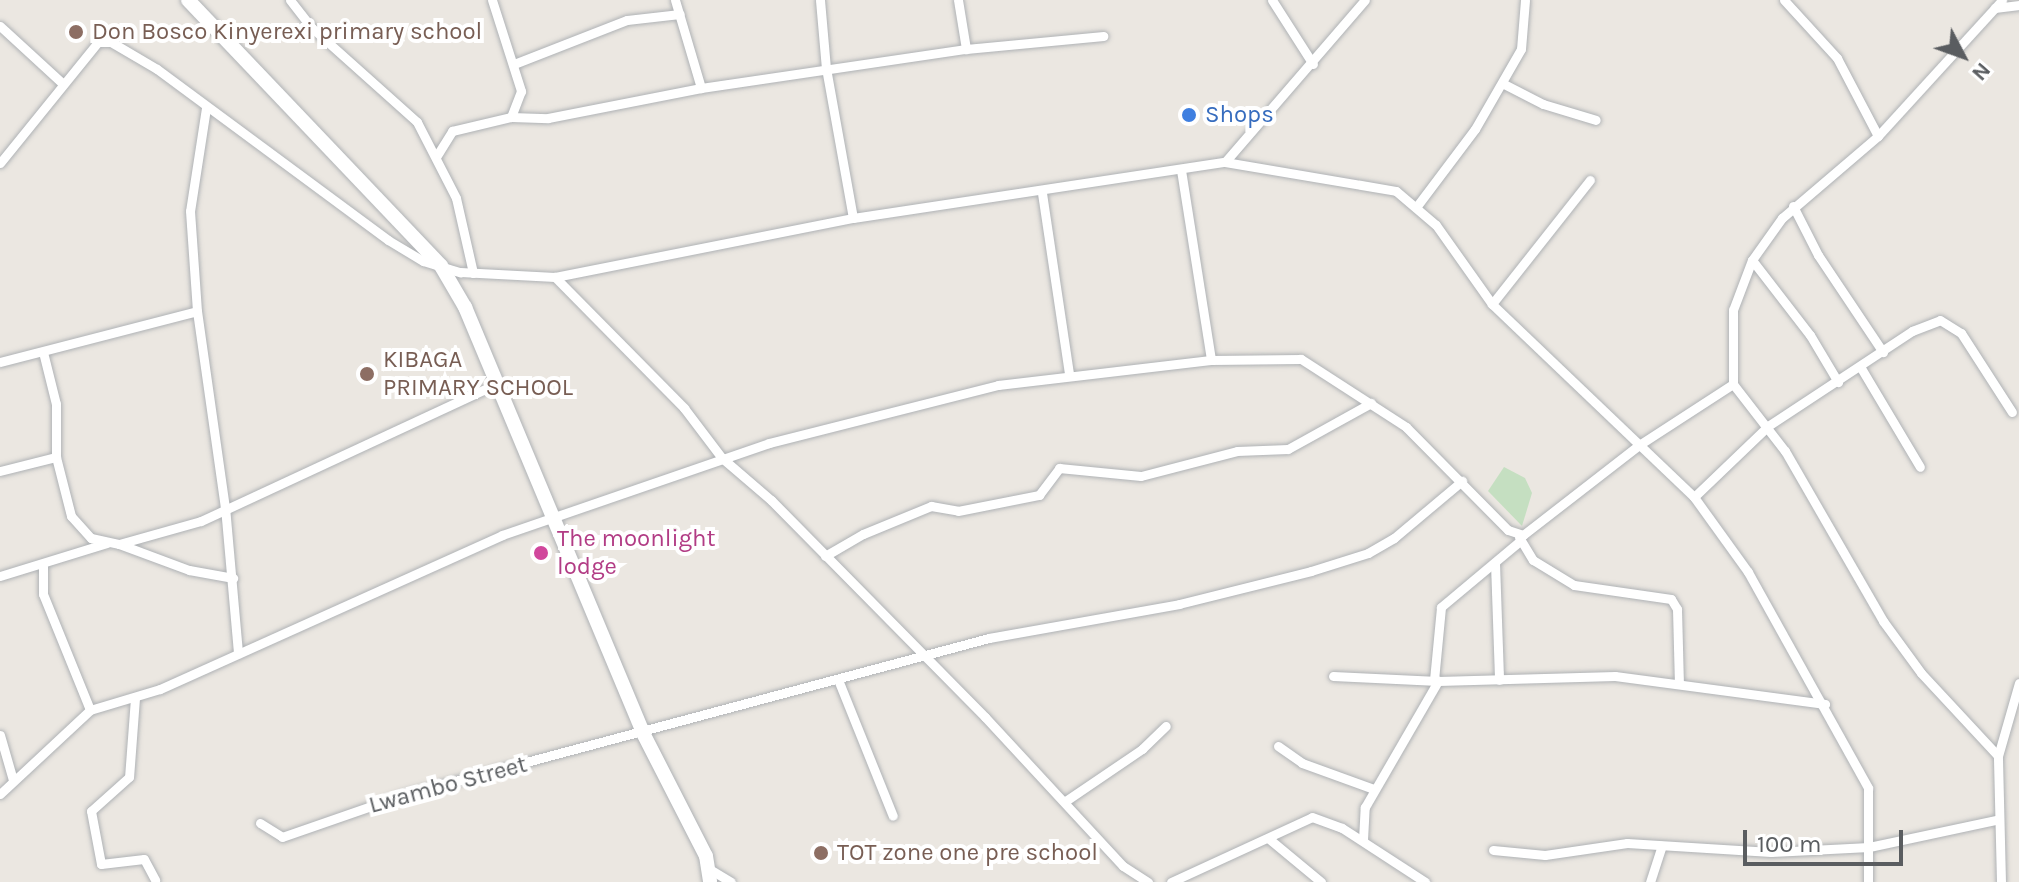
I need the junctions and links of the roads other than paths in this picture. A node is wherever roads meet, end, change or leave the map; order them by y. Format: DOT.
graph roads {
  1 [pos="188,0"];
  2 [pos="290,0"];
  3 [pos="492,0"];
  4 [pos="675,0"];
  5 [pos="820,0"];
  6 [pos="958,0"];
  7 [pos="1272,0"];
  8 [pos="1365,0"];
  9 [pos="1525,0"];
  10 [pos="1784,0"];
  11 [pos="1998,4"];
  12 [pos="2019,5"];
  13 [pos="680,14"];
  14 [pos="0,26"];
  15 [pos="1103,36"];
  16 [pos="966,49"];
  17 [pos="514,64"];
  18 [pos="1313,64"];
  19 [pos="826,68"];
  20 [pos="61,82"];
  21 [pos="1502,83"];
  22 [pos="701,88"];
  23 [pos="206,108"];
  24 [pos="511,117"];
  25 [pos="1596,120"];
  26 [pos="1878,136"];
  27 [pos="436,157"];
  28 [pos="1225,162"];
  29 [pos="0,163"];
  30 [pos="1181,170"];
  31 [pos="1590,180"];
  32 [pos="1042,193"];
  33 [pos="1417,206"];
  34 [pos="1793,206"];
  35 [pos="853,218"];
  36 [pos="1752,260"];
  37 [pos="441,266"];
  38 [pos="473,273"];
  39 [pos="555,277"];
  40 [pos="1492,304"];
  41 [pos="197,311"];
  42 [pos="43,352"];
  43 [pos="1883,352"];
  44 [pos="1211,360"];
  45 [pos="0,362"];
  46 [pos="1861,368"];
  47 [pos="1069,374"];
  48 [pos="1838,382"];
  49 [pos="498,383"];
  50 [pos="1733,384"];
  51 [pos="1371,403"];
  52 [pos="2012,412"];
  53 [pos="1768,426"];
  54 [pos="1639,445"];
  55 [pos="56,457"];
  56 [pos="722,458"];
  57 [pos="1920,467"];
  58 [pos="0,471"];
  59 [pos="1462,481"];
  60 [pos="1694,497"];
  61 [pos="225,507"];
  62 [pos="549,517"];
  63 [pos="1520,539"];
  64 [pos="107,543"];
  65 [pos="119,544"];
  66 [pos="825,556"];
  67 [pos="1495,563"];
  68 [pos="43,566"];
  69 [pos="0,576"];
  70 [pos="233,578"];
  71 [pos="238,653"];
  72 [pos="927,658"];
  73 [pos="1333,676"];
  74 [pos="1436,680"];
  75 [pos="1499,680"];
  76 [pos="839,682"];
  77 [pos="2019,683"];
  78 [pos="1679,684"];
  79 [pos="135,698"];
  80 [pos="1825,704"];
  81 [pos="90,710"];
  82 [pos="1166,726"];
  83 [pos="643,733"];
  84 [pos="0,735"];
  85 [pos="1278,746"];
  86 [pos="1998,756"];
  87 [pos="13,780"];
  88 [pos="1374,789"];
  89 [pos="0,794"];
  90 [pos="1067,800"];
  91 [pos="893,816"];
  92 [pos="1996,820"];
  93 [pos="260,823"];
  94 [pos="1268,838"];
  95 [pos="1363,840"];
  96 [pos="1662,846"];
  97 [pos="1869,847"];
  98 [pos="1493,850"];
  99 [pos="711,876"];
  100 [pos="1133,878"];
  101 [pos="155,880"];
  102 [pos="731,882"];
  103 [pos="1148,882"];
  104 [pos="1171,882"];
  105 [pos="1321,882"];
  106 [pos="1425,882"];
  107 [pos="1650,882"];
  108 [pos="1868,882"];
  109 [pos="2001,882"];
  1 -- 37 [label="street"];
  2 -- 27 [label="street"];
  3 -- 17 [label="street"];
  4 -- 13 [label="street"];
  5 -- 19 [label="street"];
  6 -- 16 [label="street"];
  7 -- 18 [label="street"];
  8 -- 18 [label="street"];
  9 -- 21 [label="street"];
  10 -- 26 [label="street"];
  11 -- 12 [label="street"];
  11 -- 26 [label="street"];
  13 -- 17 [label="street"];
  13 -- 22 [label="street"];
  14 -- 20 [label="street"];
  15 -- 16 [label="street"];
  16 -- 19 [label="street"];
  17 -- 24 [label="street"];
  18 -- 28 [label="street"];
  19 -- 22 [label="street"];
  19 -- 35 [label="street"];
  20 -- 23 [label="street"];
  20 -- 29 [label="street"];
  21 -- 25 [label="street"];
  21 -- 33 [label="street"];
  22 -- 24 [label="street"];
  23 -- 37 [label="street"];
  23 -- 41 [label="street"];
  24 -- 27 [label="street"];
  26 -- 34 [label="street"];
  27 -- 38 [label="street"];
  28 -- 30 [label="street"];
  28 -- 33 [label="street"];
  30 -- 32 [label="street"];
  30 -- 44 [label="street"];
  31 -- 40 [label="street"];
  32 -- 35 [label="street"];
  32 -- 47 [label="street"];
  33 -- 40 [label="street"];
  34 -- 36 [label="street"];
  34 -- 43 [label="street"];
  35 -- 39 [label="street"];
  36 -- 48 [label="street"];
  36 -- 50 [label="street"];
  37 -- 38 [label="street"];
  37 -- 49 [label="street"];
  38 -- 39 [label="street"];
  39 -- 56 [label="street"];
  40 -- 54 [label="street"];
  41 -- 42 [label="street"];
  41 -- 61 [label="street"];
  42 -- 45 [label="street"];
  42 -- 55 [label="street"];
  43 -- 46 [label="street"];
  43 -- 52 [label="street"];
  44 -- 47 [label="street"];
  44 -- 51 [label="street"];
  46 -- 48 [label="street"];
  46 -- 57 [label="street"];
  47 -- 56 [label="street"];
  48 -- 53 [label="street"];
  49 -- 61 [label="street"];
  49 -- 62 [label="street"];
  50 -- 53 [label="street"];
  50 -- 54 [label="street"];
  51 -- 59 [label="street"];
  51 -- 66 [label="street"];
  53 -- 60 [label="street"];
  53 -- 86 [label="street"];
  54 -- 60 [label="street"];
  54 -- 63 [label="street"];
  55 -- 58 [label="street"];
  55 -- 64 [label="street"];
  56 -- 62 [label="street"];
  56 -- 66 [label="street"];
  59 -- 63 [label="street"];
  59 -- 72 [label="street"];
  60 -- 80 [label="street"];
  61 -- 65 [label="street"];
  61 -- 70 [label="street"];
  62 -- 71 [label="street"];
  62 -- 83 [label="street"];
  63 -- 67 [label="street"];
  63 -- 78 [label="street"];
  64 -- 65 [label="street"];
  64 -- 68 [label="street"];
  65 -- 70 [label="street"];
  66 -- 72 [label="street"];
  67 -- 74 [label="street"];
  67 -- 75 [label="street"];
  68 -- 69 [label="street"];
  68 -- 81 [label="street"];
  70 -- 71 [label="street"];
  71 -- 79 [label="street"];
  72 -- 76 [label="street"];
  72 -- 90 [label="street"];
  73 -- 74 [label="street"];
  74 -- 75 [label="street"];
  74 -- 88 [label="street"];
  75 -- 78 [label="street"];
  76 -- 83 [label="street"];
  76 -- 91 [label="street"];
  77 -- 86 [label="street"];
  78 -- 80 [label="street"];
  79 -- 81 [label="street"];
  79 -- 101 [label="street"];
  80 -- 97 [label="street"];
  81 -- 87 [label="street"];
  82 -- 90 [label="street"];
  83 -- 93 [label="street, Lwambo Street"];
  83 -- 99 [label="street"];
  84 -- 87 [label="street"];
  85 -- 88 [label="street"];
  86 -- 92 [label="street"];
  87 -- 89 [label="street"];
  88 -- 95 [label="street"];
  90 -- 100 [label="street"];
  92 -- 97 [label="street"];
  92 -- 109 [label="street"];
  94 -- 95 [label="street"];
  94 -- 104 [label="street"];
  94 -- 105 [label="street"];
  95 -- 106 [label="street"];
  96 -- 97 [label="street"];
  96 -- 98 [label="street"];
  96 -- 107 [label="street"];
  97 -- 108 [label="street"];
  99 -- 102 [label="street"];
  100 -- 103 [label="street"];
}
